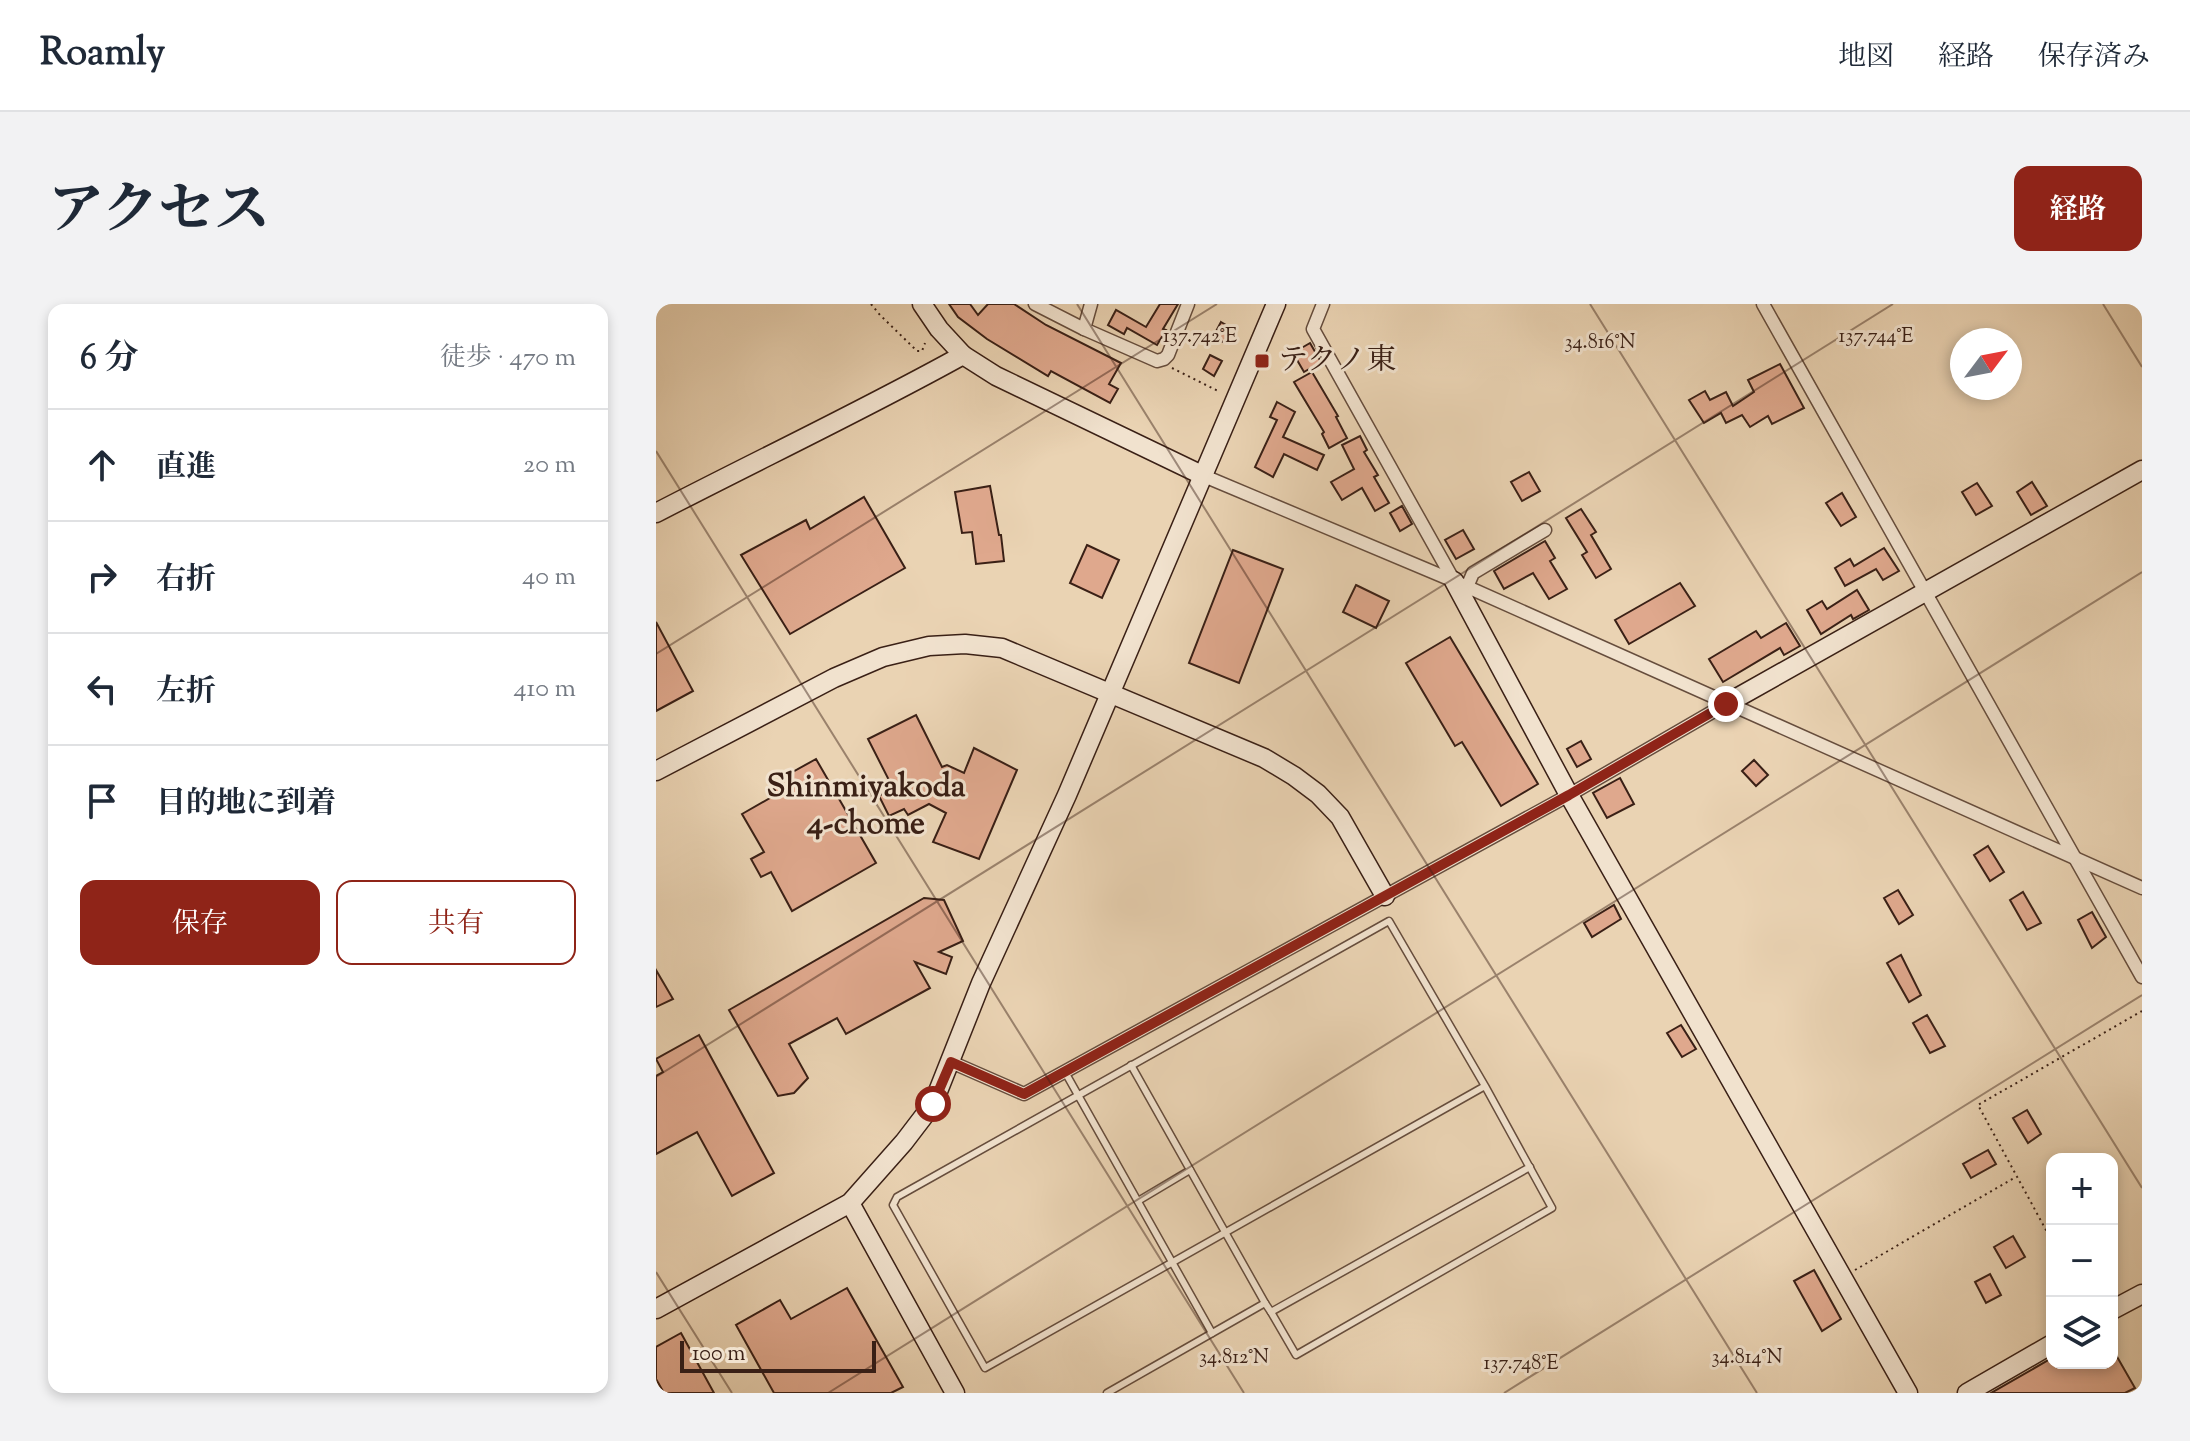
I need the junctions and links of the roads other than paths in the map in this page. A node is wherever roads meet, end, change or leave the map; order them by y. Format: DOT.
graph roads {
  1 [pos="922,304"];
  2 [pos="1035,304"];
  3 [pos="1091,304"];
  4 [pos="1188,304"];
  5 [pos="1276,304"];
  6 [pos="1323,304"];
  7 [pos="1763,304"];
  8 [pos="1084,329"];
  9 [pos="963,355"];
  10 [pos="2142,470"];
  11 [pos="1204,476"];
  12 [pos="656,513"];
  13 [pos="1545,530"];
  14 [pos="1460,584"];
  15 [pos="1924,591"];
  16 [pos="1109,693"];
  17 [pos="1726,704"];
  18 [pos="656,771"];
  19 [pos="1569,795"];
  20 [pos="2075,858"];
  21 [pos="2142,888"];
  22 [pos="1385,896"];
  23 [pos="2142,977"];
  24 [pos="951,1062"];
  25 [pos="1131,1065"];
  26 [pos="1065,1072"];
  27 [pos="1485,1086"];
  28 [pos="1078,1095"];
  29 [pos="1530,1167"];
  30 [pos="1190,1170"];
  31 [pos="1138,1201"];
  32 [pos="850,1203"];
  33 [pos="1226,1233"];
  34 [pos="1173,1263"];
  35 [pos="2142,1294"];
  36 [pos="1265,1303"];
  37 [pos="2118,1307"];
  38 [pos="656,1309"];
  39 [pos="1271,1312"];
  40 [pos="1212,1333"];
  41 [pos="2046,1347"];
  42 [pos="955,1393"];
  43 [pos="1107,1393"];
  44 [pos="1908,1393"];
  45 [pos="1967,1393"];
  1 -- 9 [label="street"];
  2 -- 8 [label="street"];
  3 -- 8 [label="street"];
  4 -- 8 [label="street"];
  5 -- 11 [label="street"];
  6 -- 14 [label="street"];
  7 -- 15 [label="street"];
  9 -- 11 [label="street"];
  9 -- 12 [label="street"];
  10 -- 15 [label="street"];
  11 -- 14 [label="street"];
  11 -- 16 [label="street"];
  13 -- 14 [label="street"];
  14 -- 17 [label="street"];
  14 -- 19 [label="street"];
  15 -- 17 [label="street"];
  15 -- 20 [label="street"];
  16 -- 18 [label="street"];
  16 -- 22 [label="street"];
  16 -- 24 [label="street"];
  17 -- 19 [label="street"];
  17 -- 20 [label="street"];
  19 -- 22 [label="street"];
  19 -- 44 [label="street"];
  20 -- 21 [label="street"];
  20 -- 23 [label="street"];
  22 -- 26 [label="street"];
  24 -- 26 [label="street"];
  24 -- 32 [label="street"];
  25 -- 27 [label="lane"];
  25 -- 28 [label="lane"];
  25 -- 30 [label="lane"];
  26 -- 28 [label="lane"];
  27 -- 29 [label="lane"];
  27 -- 33 [label="lane"];
  28 -- 31 [label="lane"];
  28 -- 34 [label="lane"];
  29 -- 39 [label="lane"];
  29 -- 39 [label="lane"];
  30 -- 31 [label="lane"];
  30 -- 33 [label="lane"];
  31 -- 34 [label="lane"];
  32 -- 38 [label="street"];
  32 -- 42 [label="street"];
  33 -- 34 [label="lane"];
  33 -- 36 [label="lane"];
  34 -- 40 [label="lane"];
  35 -- 37 [label="street"];
  36 -- 39 [label="lane"];
  36 -- 40 [label="lane"];
  40 -- 43 [label="lane"];
  41 -- 45 [label="street"];
}
